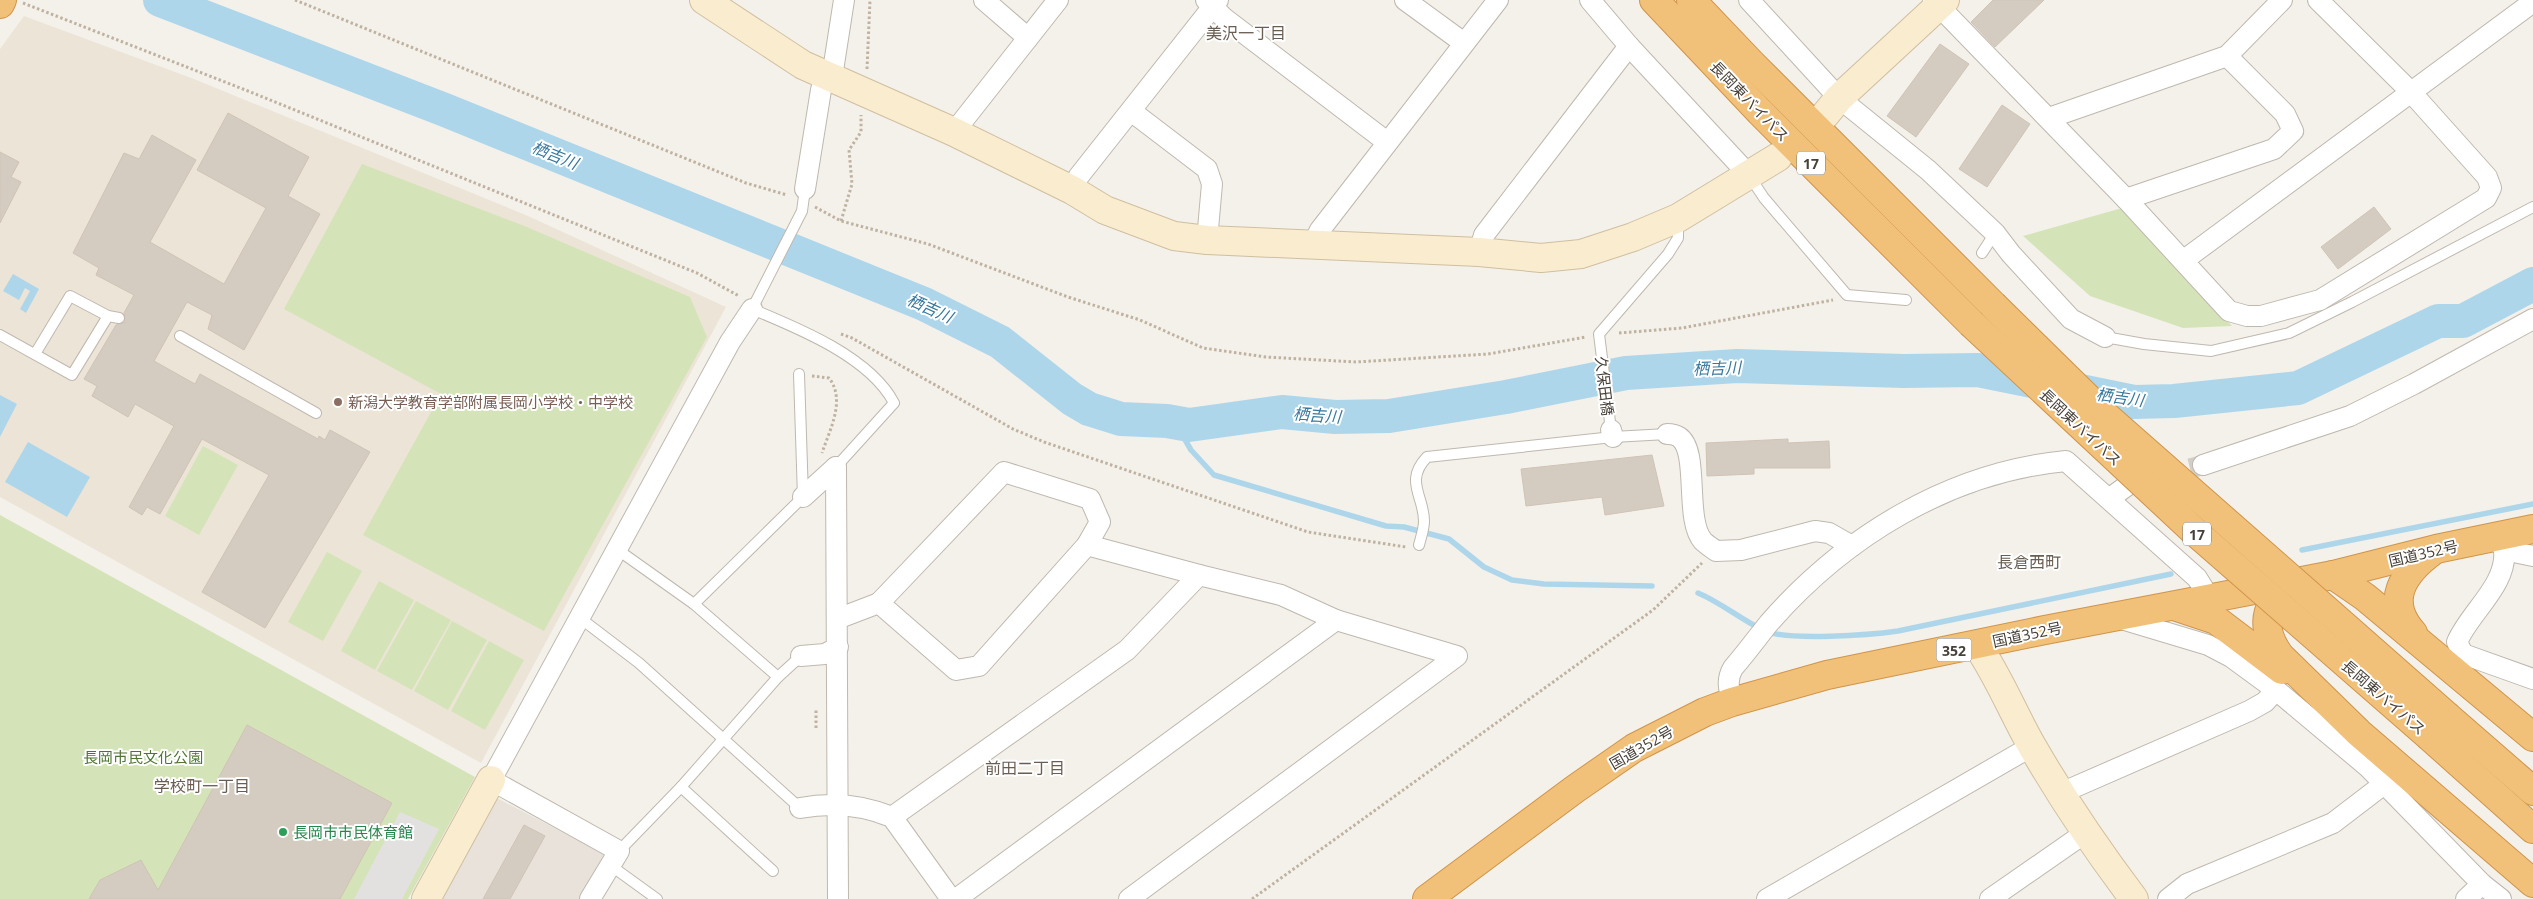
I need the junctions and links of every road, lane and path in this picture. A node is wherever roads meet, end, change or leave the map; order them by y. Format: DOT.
graph roads {
  1 [pos="295,0"];
  2 [pos="704,0"];
  3 [pos="844,0"];
  4 [pos="870,0"];
  5 [pos="984,0"];
  6 [pos="1058,0"];
  7 [pos="1405,0"];
  8 [pos="1498,0"];
  9 [pos="1590,0"];
  10 [pos="1654,0"];
  11 [pos="1690,0"];
  12 [pos="1749,0"];
  13 [pos="2282,0"];
  14 [pos="2318,0"];
  15 [pos="7,2"];
  16 [pos="1212,2"];
  17 [pos="1939,2"];
  18 [pos="2533,2"];
  19 [pos="1028,38"];
  20 [pos="1464,43"];
  21 [pos="1629,46"];
  22 [pos="2227,56"];
  23 [pos="867,74"];
  24 [pos="828,76"];
  25 [pos="2410,91"];
  26 [pos="862,106"];
  27 [pos="1832,107"];
  28 [pos="1131,111"];
  29 [pos="2049,118"];
  30 [pos="954,132"];
  31 [pos="1387,142"];
  32 [pos="1778,157"];
  33 [pos="1748,174"];
  34 [pos="1072,190"];
  35 [pos="804,198"];
  36 [pos="2126,199"];
  37 [pos="2533,207"];
  38 [pos="1678,218"];
  39 [pos="841,221"];
  40 [pos="1995,233"];
  41 [pos="1207,240"];
  42 [pos="1312,246"];
  43 [pos="1479,252"];
  44 [pos="1982,253"];
  45 [pos="2184,260"];
  46 [pos="1848,295"];
  47 [pos="752,300"];
  48 [pos="1906,300"];
  49 [pos="108,316"];
  50 [pos="119,318"];
  51 [pos="2533,319"];
  52 [pos="835,331"];
  53 [pos="0,335"];
  54 [pos="180,336"];
  55 [pos="1599,337"];
  56 [pos="2105,337"];
  57 [pos="34,354"];
  58 [pos="800,374"];
  59 [pos="316,413"];
  60 [pos="1612,434"];
  61 [pos="1667,434"];
  62 [pos="2203,465"];
  63 [pos="836,467"];
  64 [pos="2128,485"];
  65 [pos="803,497"];
  66 [pos="2110,498"];
  67 [pos="2533,529"];
  68 [pos="2500,543"];
  69 [pos="1087,545"];
  70 [pos="1419,545"];
  71 [pos="1852,546"];
  72 [pos="2436,549"];
  73 [pos="618,550"];
  74 [pos="1716,551"];
  75 [pos="2533,556"];
  76 [pos="1199,575"];
  77 [pos="2334,575"];
  78 [pos="2304,579"];
  79 [pos="2210,599"];
  80 [pos="879,603"];
  81 [pos="694,604"];
  82 [pos="2174,607"];
  83 [pos="2116,617"];
  84 [pos="580,618"];
  85 [pos="837,619"];
  86 [pos="1336,620"];
  87 [pos="1977,645"];
  88 [pos="2424,645"];
  89 [pos="838,647"];
  90 [pos="800,656"];
  91 [pos="778,677"];
  92 [pos="2533,679"];
  93 [pos="2276,690"];
  94 [pos="1732,702"];
  95 [pos="2439,727"];
  96 [pos="2359,732"];
  97 [pos="2533,737"];
  98 [pos="724,739"];
  99 [pos="2032,746"];
  100 [pos="491,780"];
  101 [pos="2384,784"];
  102 [pos="680,787"];
  103 [pos="2533,791"];
  104 [pos="2061,793"];
  105 [pos="839,803"];
  106 [pos="800,808"];
  107 [pos="892,817"];
  108 [pos="2533,829"];
  109 [pos="2085,833"];
  110 [pos="615,858"];
  111 [pos="773,872"];
  112 [pos="2533,883"];
  113 [pos="2482,884"];
  114 [pos="426,899"];
  115 [pos="590,899"];
  116 [pos="657,899"];
  117 [pos="838,899"];
  118 [pos="951,899"];
  119 [pos="956,899"];
  120 [pos="1129,899"];
  121 [pos="1252,899"];
  122 [pos="1428,899"];
  123 [pos="1767,899"];
  124 [pos="1990,899"];
  125 [pos="2134,899"];
  126 [pos="2168,899"];
  127 [pos="2466,899"];
  128 [pos="2501,899"];
  1 -- 35 [label="path"];
  2 -- 24 [label="street"];
  3 -- 24 [label="street"];
  4 -- 23 [label="path"];
  5 -- 19 [label="street"];
  6 -- 19 [label="street"];
  7 -- 20 [label="street"];
  8 -- 20 [label="street"];
  9 -- 21 [label="street"];
  10 -- 95 [label="highway, 長岡東バイパス / 17, bridge"];
  11 -- 95 [label="highway, 長岡東バイパス / 17, bridge"];
  12 -- 27 [label="street"];
  13 -- 22 [label="street"];
  14 -- 25 [label="street"];
  15 -- 47 [label="path"];
  16 -- 28 [label="street"];
  16 -- 31 [label="street"];
  17 -- 27 [label="street"];
  17 -- 29 [label="street"];
  18 -- 25 [label="street"];
  19 -- 30 [label="street"];
  20 -- 31 [label="street"];
  21 -- 33 [label="street"];
  21 -- 43 [label="street"];
  22 -- 29 [label="street"];
  22 -- 36 [label="street"];
  24 -- 30 [label="street"];
  24 -- 35 [label="street"];
  25 -- 45 [label="street"];
  25 -- 45 [label="street"];
  26 -- 39 [label="path"];
  27 -- 40 [label="street"];
  28 -- 34 [label="street"];
  28 -- 41 [label="street"];
  29 -- 36 [label="street"];
  30 -- 34 [label="street"];
  31 -- 42 [label="street"];
  32 -- 33 [label="street"];
  33 -- 38 [label="street"];
  33 -- 46 [label="lane"];
  34 -- 41 [label="street"];
  35 -- 39 [label="path"];
  35 -- 47 [label="lane"];
  36 -- 45 [label="street"];
  37 -- 56 [label="lane"];
  38 -- 43 [label="street"];
  38 -- 55 [label="lane"];
  39 -- 55 [label="path"];
  40 -- 44 [label="lane"];
  40 -- 56 [label="street"];
  41 -- 42 [label="street"];
  42 -- 43 [label="street"];
  46 -- 48 [label="lane"];
  46 -- 55 [label="path"];
  47 -- 63 [label="lane"];
  47 -- 73 [label="street"];
  49 -- 50 [label="lane"];
  49 -- 57 [label="lane"];
  49 -- 57 [label="lane"];
  51 -- 62 [label="street"];
  52 -- 70 [label="path"];
  53 -- 57 [label="lane"];
  54 -- 59 [label="lane"];
  55 -- 60 [label="lane, 久保田橋"];
  58 -- 65 [label="lane"];
  60 -- 61 [label="lane"];
  60 -- 70 [label="lane"];
  61 -- 74 [label="street"];
  63 -- 65 [label="street"];
  63 -- 85 [label="street"];
  64 -- 66 [label="street"];
  65 -- 81 [label="lane"];
  66 -- 71 [label="street"];
  66 -- 79 [label="street"];
  67 -- 68 [label="highway, 国道352号 / 352"];
  68 -- 72 [label="highway, 国道352号 / 352"];
  68 -- 75 [label="street"];
  68 -- 92 [label="street"];
  69 -- 76 [label="street"];
  69 -- 80 [label="street"];
  69 -- 80 [label="street"];
  71 -- 74 [label="street"];
  71 -- 94 [label="street"];
  72 -- 77 [label="highway, 国道352号 / 352"];
  72 -- 88 [label="highway"];
  73 -- 81 [label="lane"];
  73 -- 84 [label="street"];
  74 -- 121 [label="path"];
  76 -- 86 [label="street"];
  76 -- 107 [label="street"];
  77 -- 78 [label="highway, 国道352号 / 352"];
  77 -- 88 [label="highway"];
  78 -- 79 [label="highway, 国道352号 / 352"];
  78 -- 96 [label="highway"];
  79 -- 82 [label="highway, 国道352号 / 352"];
  80 -- 85 [label="street"];
  81 -- 91 [label="lane"];
  82 -- 83 [label="highway, 国道352号 / 352"];
  82 -- 96 [label="highway"];
  83 -- 87 [label="highway, 国道352号 / 352"];
  83 -- 93 [label="street"];
  84 -- 98 [label="lane"];
  84 -- 100 [label="street"];
  85 -- 89 [label="street"];
  86 -- 119 [label="street"];
  86 -- 120 [label="street"];
  87 -- 94 [label="highway, 国道352号 / 352"];
  87 -- 99 [label="street"];
  88 -- 97 [label="highway"];
  89 -- 90 [label="street"];
  89 -- 105 [label="street"];
  90 -- 91 [label="lane"];
  91 -- 98 [label="lane"];
  93 -- 101 [label="street"];
  93 -- 104 [label="street"];
  94 -- 122 [label="highway, 国道352号 / 352"];
  95 -- 103 [label="highway, 長岡東バイパス / 17"];
  95 -- 108 [label="highway, 長岡東バイパス / 17"];
  96 -- 112 [label="highway"];
  98 -- 102 [label="lane"];
  98 -- 106 [label="lane"];
  99 -- 104 [label="street"];
  99 -- 123 [label="street"];
  100 -- 110 [label="street"];
  100 -- 114 [label="street"];
  101 -- 113 [label="street"];
  101 -- 126 [label="street"];
  102 -- 110 [label="lane"];
  102 -- 111 [label="lane"];
  104 -- 109 [label="street"];
  105 -- 106 [label="street"];
  105 -- 107 [label="street"];
  105 -- 117 [label="street"];
  107 -- 118 [label="street"];
  109 -- 124 [label="street"];
  109 -- 125 [label="street"];
  110 -- 115 [label="street"];
  110 -- 116 [label="lane"];
  113 -- 127 [label="street"];
  113 -- 128 [label="street"];
}
